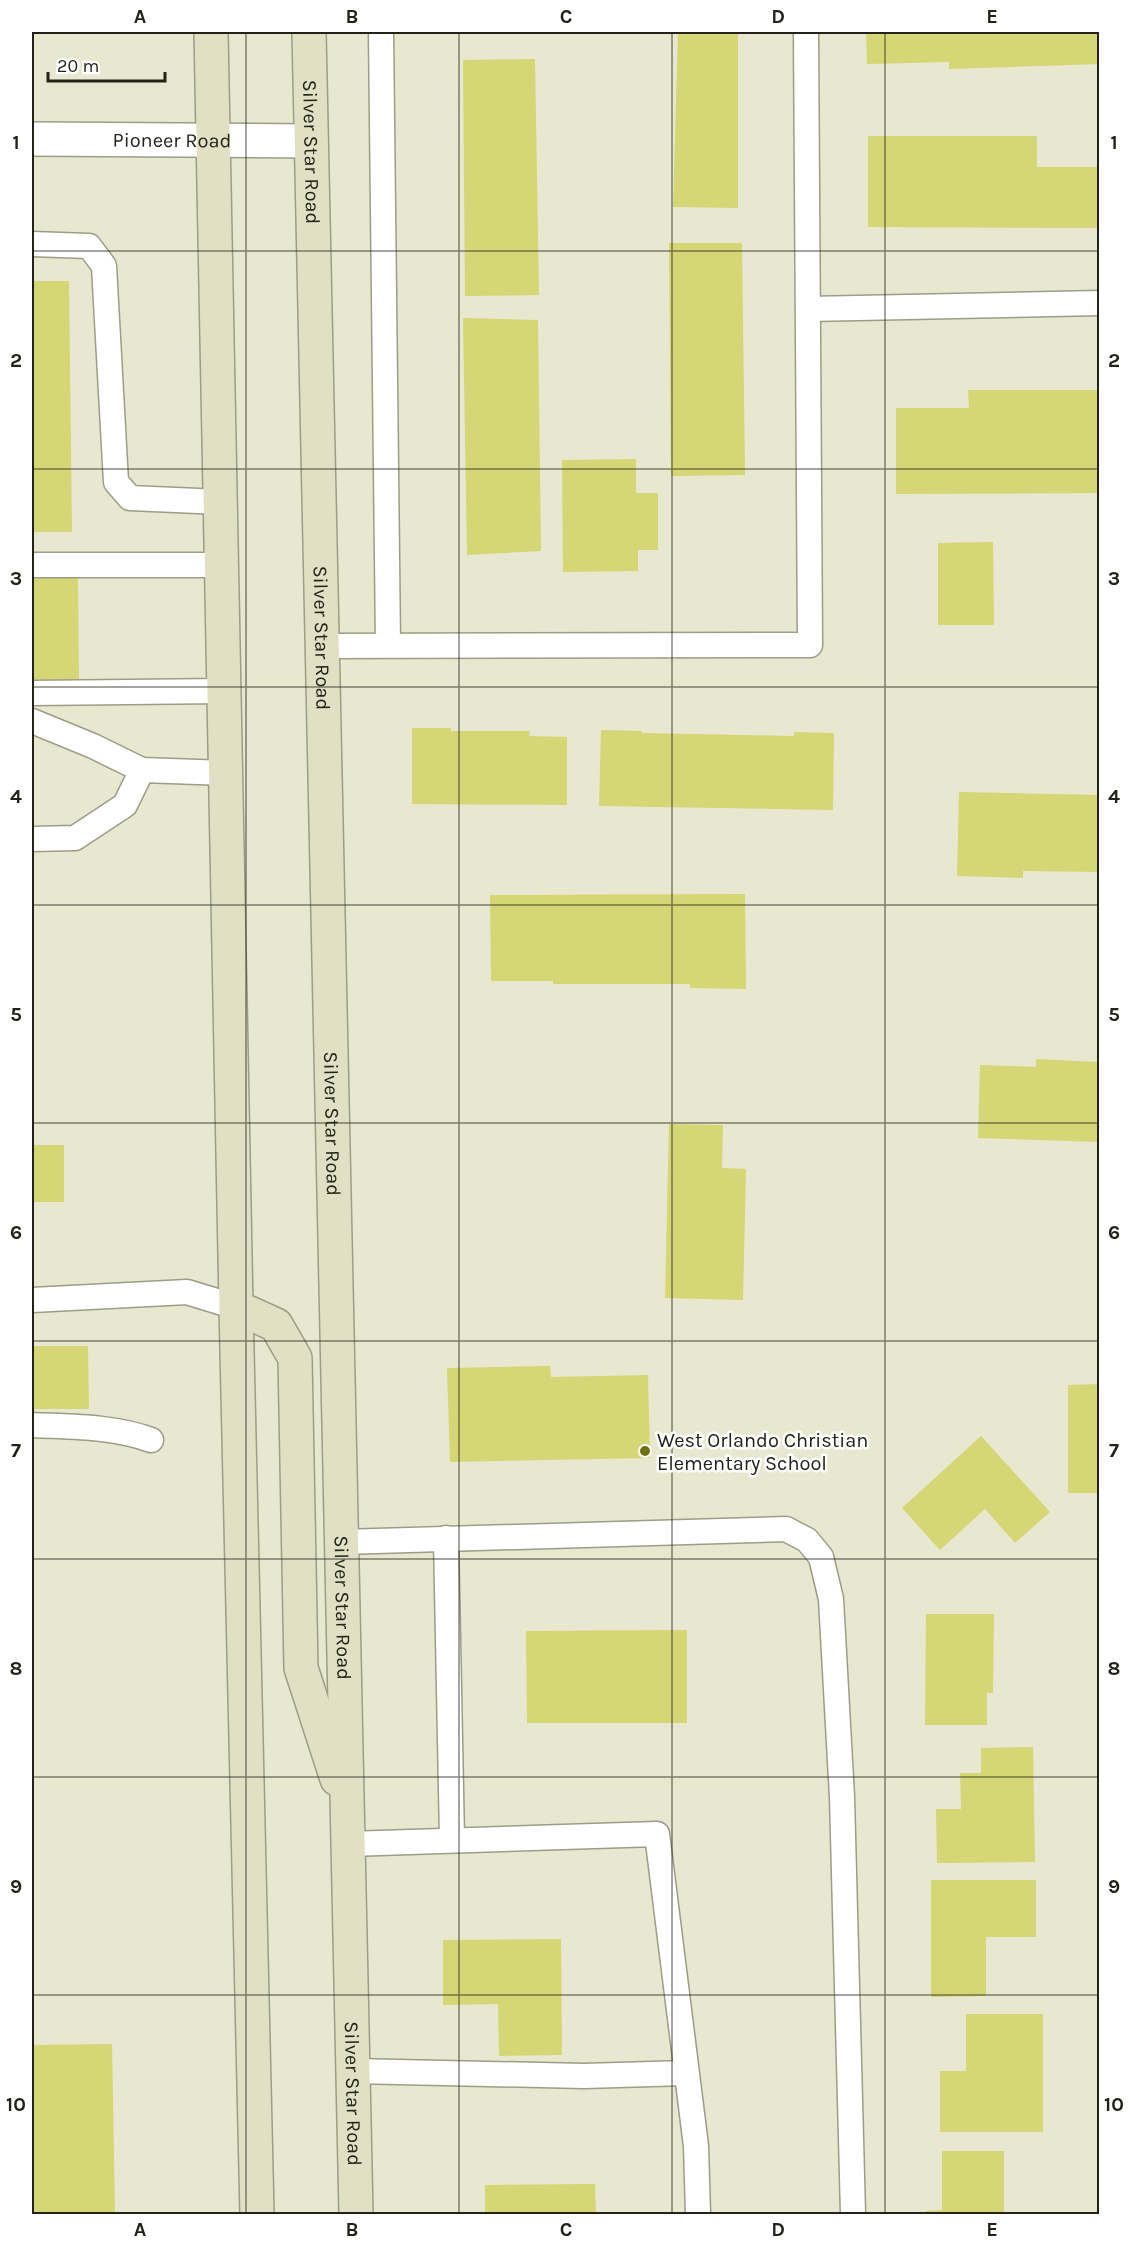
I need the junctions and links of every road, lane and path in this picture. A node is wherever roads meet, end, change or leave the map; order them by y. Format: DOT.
graph roads {
  1 [pos="211,32"];
  2 [pos="309,32"];
  3 [pos="381,32"];
  4 [pos="806,32"];
  5 [pos="32,139"];
  6 [pos="214,140"];
  7 [pos="311,141"];
  8 [pos="32,244"];
  9 [pos="1100,303"];
  10 [pos="808,309"];
  11 [pos="221,502"];
  12 [pos="32,565"];
  13 [pos="223,565"];
  14 [pos="388,645"];
  15 [pos="323,646"];
  16 [pos="224,690"];
  17 [pos="32,693"];
  18 [pos="32,721"];
  19 [pos="142,770"];
  20 [pos="226,773"];
  21 [pos="32,839"];
  22 [pos="32,1300"];
  23 [pos="236,1307"];
  24 [pos="32,1425"];
  25 [pos="151,1440"];
  26 [pos="446,1538"];
  27 [pos="342,1542"];
  28 [pos="348,1812"];
  29 [pos="452,1840"];
  30 [pos="349,1844"];
  31 [pos="353,2072"];
  32 [pos="686,2073"];
  33 [pos="257,2214"];
  34 [pos="356,2214"];
  35 [pos="698,2214"];
  36 [pos="853,2214"];
  1 -- 6 [label="main road"];
  2 -- 7 [label="main road, Silver Star Road"];
  3 -- 14 [label="lane"];
  4 -- 10 [label="lane"];
  5 -- 6 [label="street, Pioneer Road"];
  6 -- 7 [label="street, Pioneer Road"];
  6 -- 11 [label="main road"];
  7 -- 15 [label="main road, Silver Star Road"];
  8 -- 11 [label="lane"];
  9 -- 10 [label="lane"];
  10 -- 14 [label="lane"];
  11 -- 13 [label="main road"];
  12 -- 13 [label="lane"];
  13 -- 16 [label="main road"];
  14 -- 15 [label="lane"];
  15 -- 27 [label="main road, Silver Star Road"];
  16 -- 17 [label="lane"];
  16 -- 20 [label="main road"];
  18 -- 19 [label="lane"];
  19 -- 20 [label="lane"];
  19 -- 21 [label="lane"];
  20 -- 23 [label="main road"];
  22 -- 23 [label="lane"];
  23 -- 28 [label="main road"];
  23 -- 33 [label="main road"];
  24 -- 25 [label="lane"];
  26 -- 27 [label="lane"];
  26 -- 29 [label="lane"];
  26 -- 36 [label="lane"];
  27 -- 28 [label="main road, Silver Star Road"];
  28 -- 30 [label="main road, Silver Star Road"];
  29 -- 30 [label="lane"];
  29 -- 32 [label="lane"];
  30 -- 31 [label="main road, Silver Star Road"];
  31 -- 32 [label="lane"];
  31 -- 34 [label="main road, Silver Star Road"];
  32 -- 35 [label="lane"];
}
